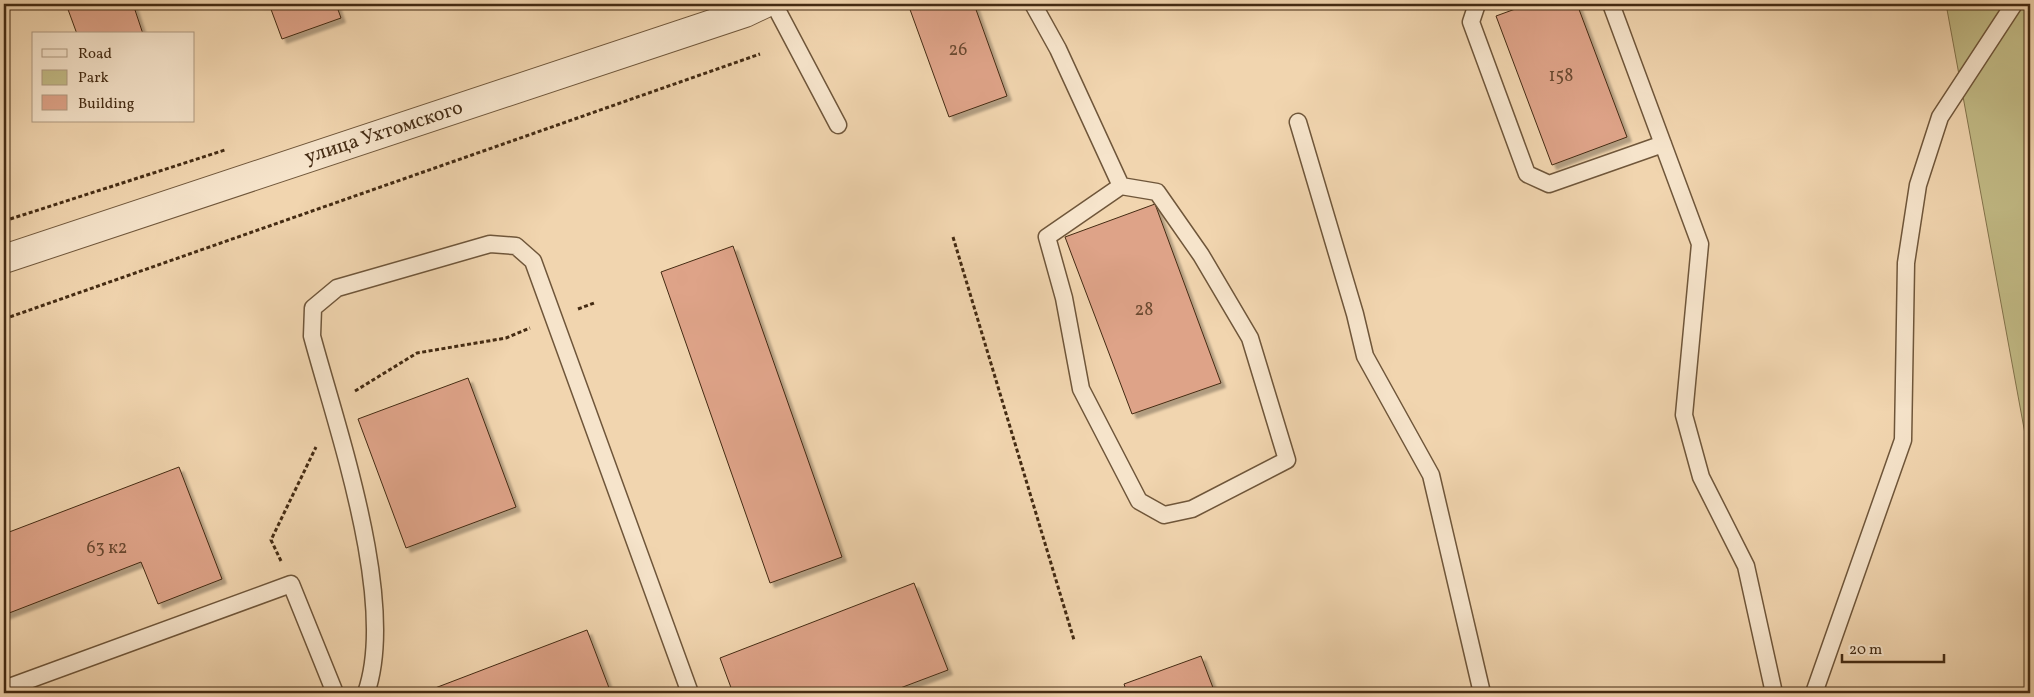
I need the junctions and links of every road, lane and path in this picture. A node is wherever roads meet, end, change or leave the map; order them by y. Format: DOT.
graph roads {
  1 [pos="764,4"];
  2 [pos="774,4"];
  3 [pos="1033,4"];
  4 [pos="1477,4"];
  5 [pos="1611,4"];
  6 [pos="2014,4"];
  7 [pos="760,54"];
  8 [pos="1298,122"];
  9 [pos="838,125"];
  10 [pos="1663,144"];
  11 [pos="1121,186"];
  12 [pos="954,237"];
  13 [pos="4,259"];
  14 [pos="594,303"];
  15 [pos="4,319"];
  16 [pos="554,319"];
  17 [pos="418,353"];
  18 [pos="1074,640"];
  19 [pos="4,689"];
  20 [pos="335,693"];
  21 [pos="366,693"];
  22 [pos="690,693"];
  23 [pos="1482,693"];
  24 [pos="1774,693"];
  25 [pos="1814,693"];
  1 -- 13 [label="street, улица Ухтомского"];
  2 -- 9 [label="lane"];
  3 -- 11 [label="lane"];
  4 -- 10 [label="lane"];
  5 -- 10 [label="lane"];
  6 -- 25 [label="lane"];
  7 -- 15 [label="path"];
  8 -- 23 [label="lane"];
  10 -- 24 [label="lane"];
  11 -- 11 [label="lane"];
  12 -- 18 [label="path"];
  14 -- 16 [label="path"];
  16 -- 17 [label="path"];
  16 -- 21 [label="lane"];
  16 -- 22 [label="lane"];
  19 -- 20 [label="lane"];
}
